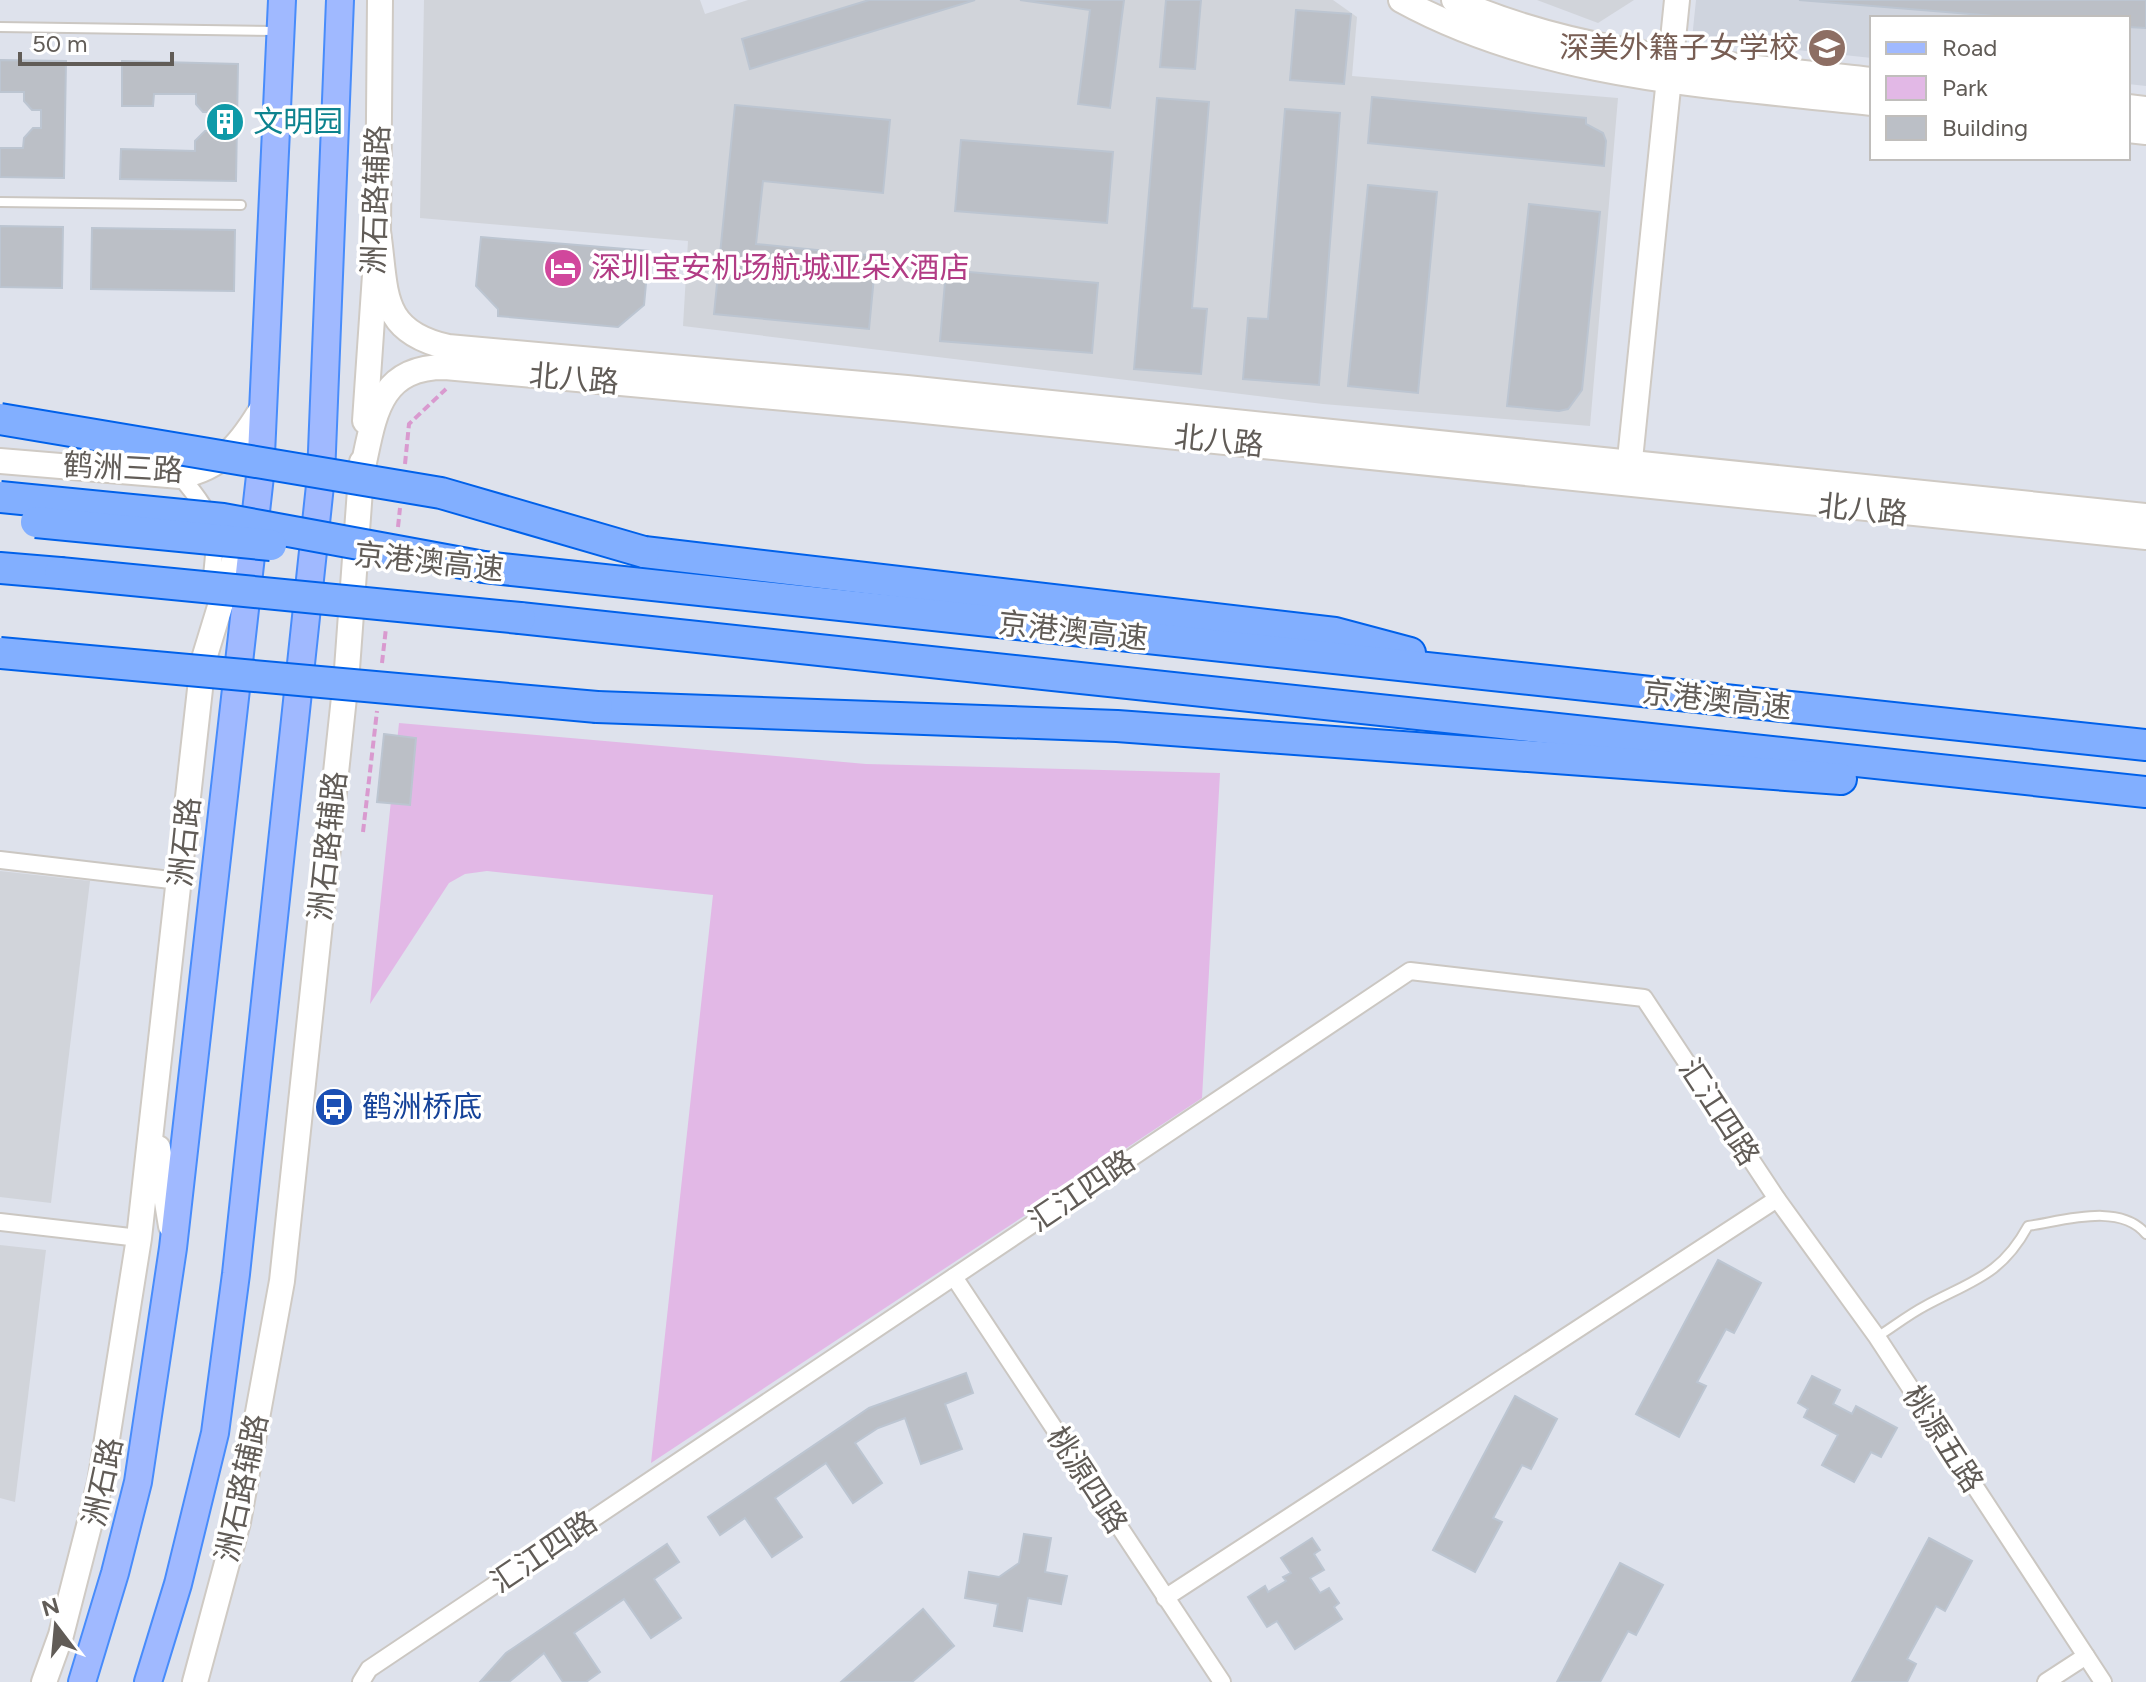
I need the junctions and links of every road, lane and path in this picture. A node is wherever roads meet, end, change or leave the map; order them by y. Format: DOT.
graph roads {
  1 [pos="282,0"];
  2 [pos="340,0"];
  3 [pos="380,0"];
  4 [pos="1401,0"];
  5 [pos="1454,0"];
  6 [pos="1677,0"];
  7 [pos="0,27"];
  8 [pos="281,31"];
  9 [pos="1670,70"];
  10 [pos="1870,80"];
  11 [pos="1870,103"];
  12 [pos="0,202"];
  13 [pos="241,205"];
  14 [pos="378,231"];
  15 [pos="446,389"];
  16 [pos="264,405"];
  17 [pos="0,419"];
  18 [pos="0,461"];
  19 [pos="404,471"];
  20 [pos="1628,475"];
  21 [pos="180,476"];
  22 [pos="260,476"];
  23 [pos="361,476"];
  24 [pos="0,497"];
  25 [pos="400,502"];
  26 [pos="2146,516"];
  27 [pos="0,518"];
  28 [pos="397,534"];
  29 [pos="2146,537"];
  30 [pos="484,567"];
  31 [pos="0,570"];
  32 [pos="388,612"];
  33 [pos="78,649"];
  34 [pos="0,653"];
  35 [pos="203,662"];
  36 [pos="381,675"];
  37 [pos="1505,678"];
  38 [pos="377,706"];
  39 [pos="2146,745"];
  40 [pos="2146,792"];
  41 [pos="2146,799"];
  42 [pos="363,832"];
  43 [pos="0,860"];
  44 [pos="179,881"];
  45 [pos="154,1114"];
  46 [pos="1777,1199"];
  47 [pos="0,1222"];
  48 [pos="2146,1234"];
  49 [pos="139,1238"];
  50 [pos="173,1248"];
  51 [pos="954,1277"];
  52 [pos="1877,1337"];
  53 [pos="1165,1598"];
  54 [pos="2086,1656"];
  55 [pos="44,1682"];
  56 [pos="82,1682"];
  57 [pos="148,1682"];
  58 [pos="195,1682"];
  59 [pos="361,1682"];
  60 [pos="1222,1682"];
  61 [pos="2046,1682"];
  62 [pos="2103,1682"];
  1 -- 8 [label="main road, 洲石路"];
  2 -- 57 [label="main road"];
  3 -- 14 [label="street, 洲石路辅路"];
  4 -- 9 [label="street"];
  5 -- 9 [label="street"];
  6 -- 9 [label="street"];
  7 -- 8 [label="lane"];
  8 -- 16 [label="main road, 洲石路"];
  9 -- 10 [label="street"];
  9 -- 11 [label="street"];
  9 -- 20 [label="street"];
  12 -- 13 [label="lane"];
  14 -- 20 [label="street, 北八路"];
  14 -- 23 [label="street, 洲石路辅路"];
  15 -- 19 [label="path"];
  16 -- 21 [label="street, 鹤洲三路"];
  16 -- 22 [label="main road, 洲石路"];
  17 -- 37 [label="highway, bridge"];
  18 -- 21 [label="street, 鹤洲三路"];
  20 -- 23 [label="street, 北八路"];
  20 -- 26 [label="street, 北八路"];
  20 -- 29 [label="street, 北八路"];
  21 -- 35 [label="street"];
  22 -- 35 [label="street"];
  22 -- 50 [label="main road, 洲石路"];
  23 -- 58 [label="street, 洲石路辅路"];
  24 -- 30 [label="highway, bridge"];
  25 -- 28 [label="path"];
  27 -- 30 [label="highway, 京港澳高速, bridge"];
  30 -- 37 [label="highway, 京港澳高速"];
  31 -- 40 [label="highway, 京港澳高速, bridge"];
  32 -- 36 [label="path"];
  33 -- 35 [label="lane"];
  34 -- 41 [label="highway, bridge"];
  35 -- 44 [label="street"];
  37 -- 39 [label="highway, 京港澳高速"];
  38 -- 42 [label="path"];
  43 -- 44 [label="street"];
  44 -- 45 [label="street"];
  45 -- 49 [label="street"];
  45 -- 50 [label="street"];
  46 -- 51 [label="street, 汇江四路"];
  46 -- 52 [label="street, 桃源五路"];
  46 -- 53 [label="street"];
  47 -- 49 [label="street"];
  48 -- 52 [label="lane"];
  49 -- 55 [label="street"];
  50 -- 56 [label="main road, 洲石路"];
  51 -- 53 [label="street, 桃源四路"];
  51 -- 59 [label="street, 汇江四路"];
  52 -- 54 [label="street, 桃源五路"];
  53 -- 60 [label="street, 桃源四路"];
  54 -- 61 [label="street"];
  54 -- 62 [label="street, 桃源五路"];
}
